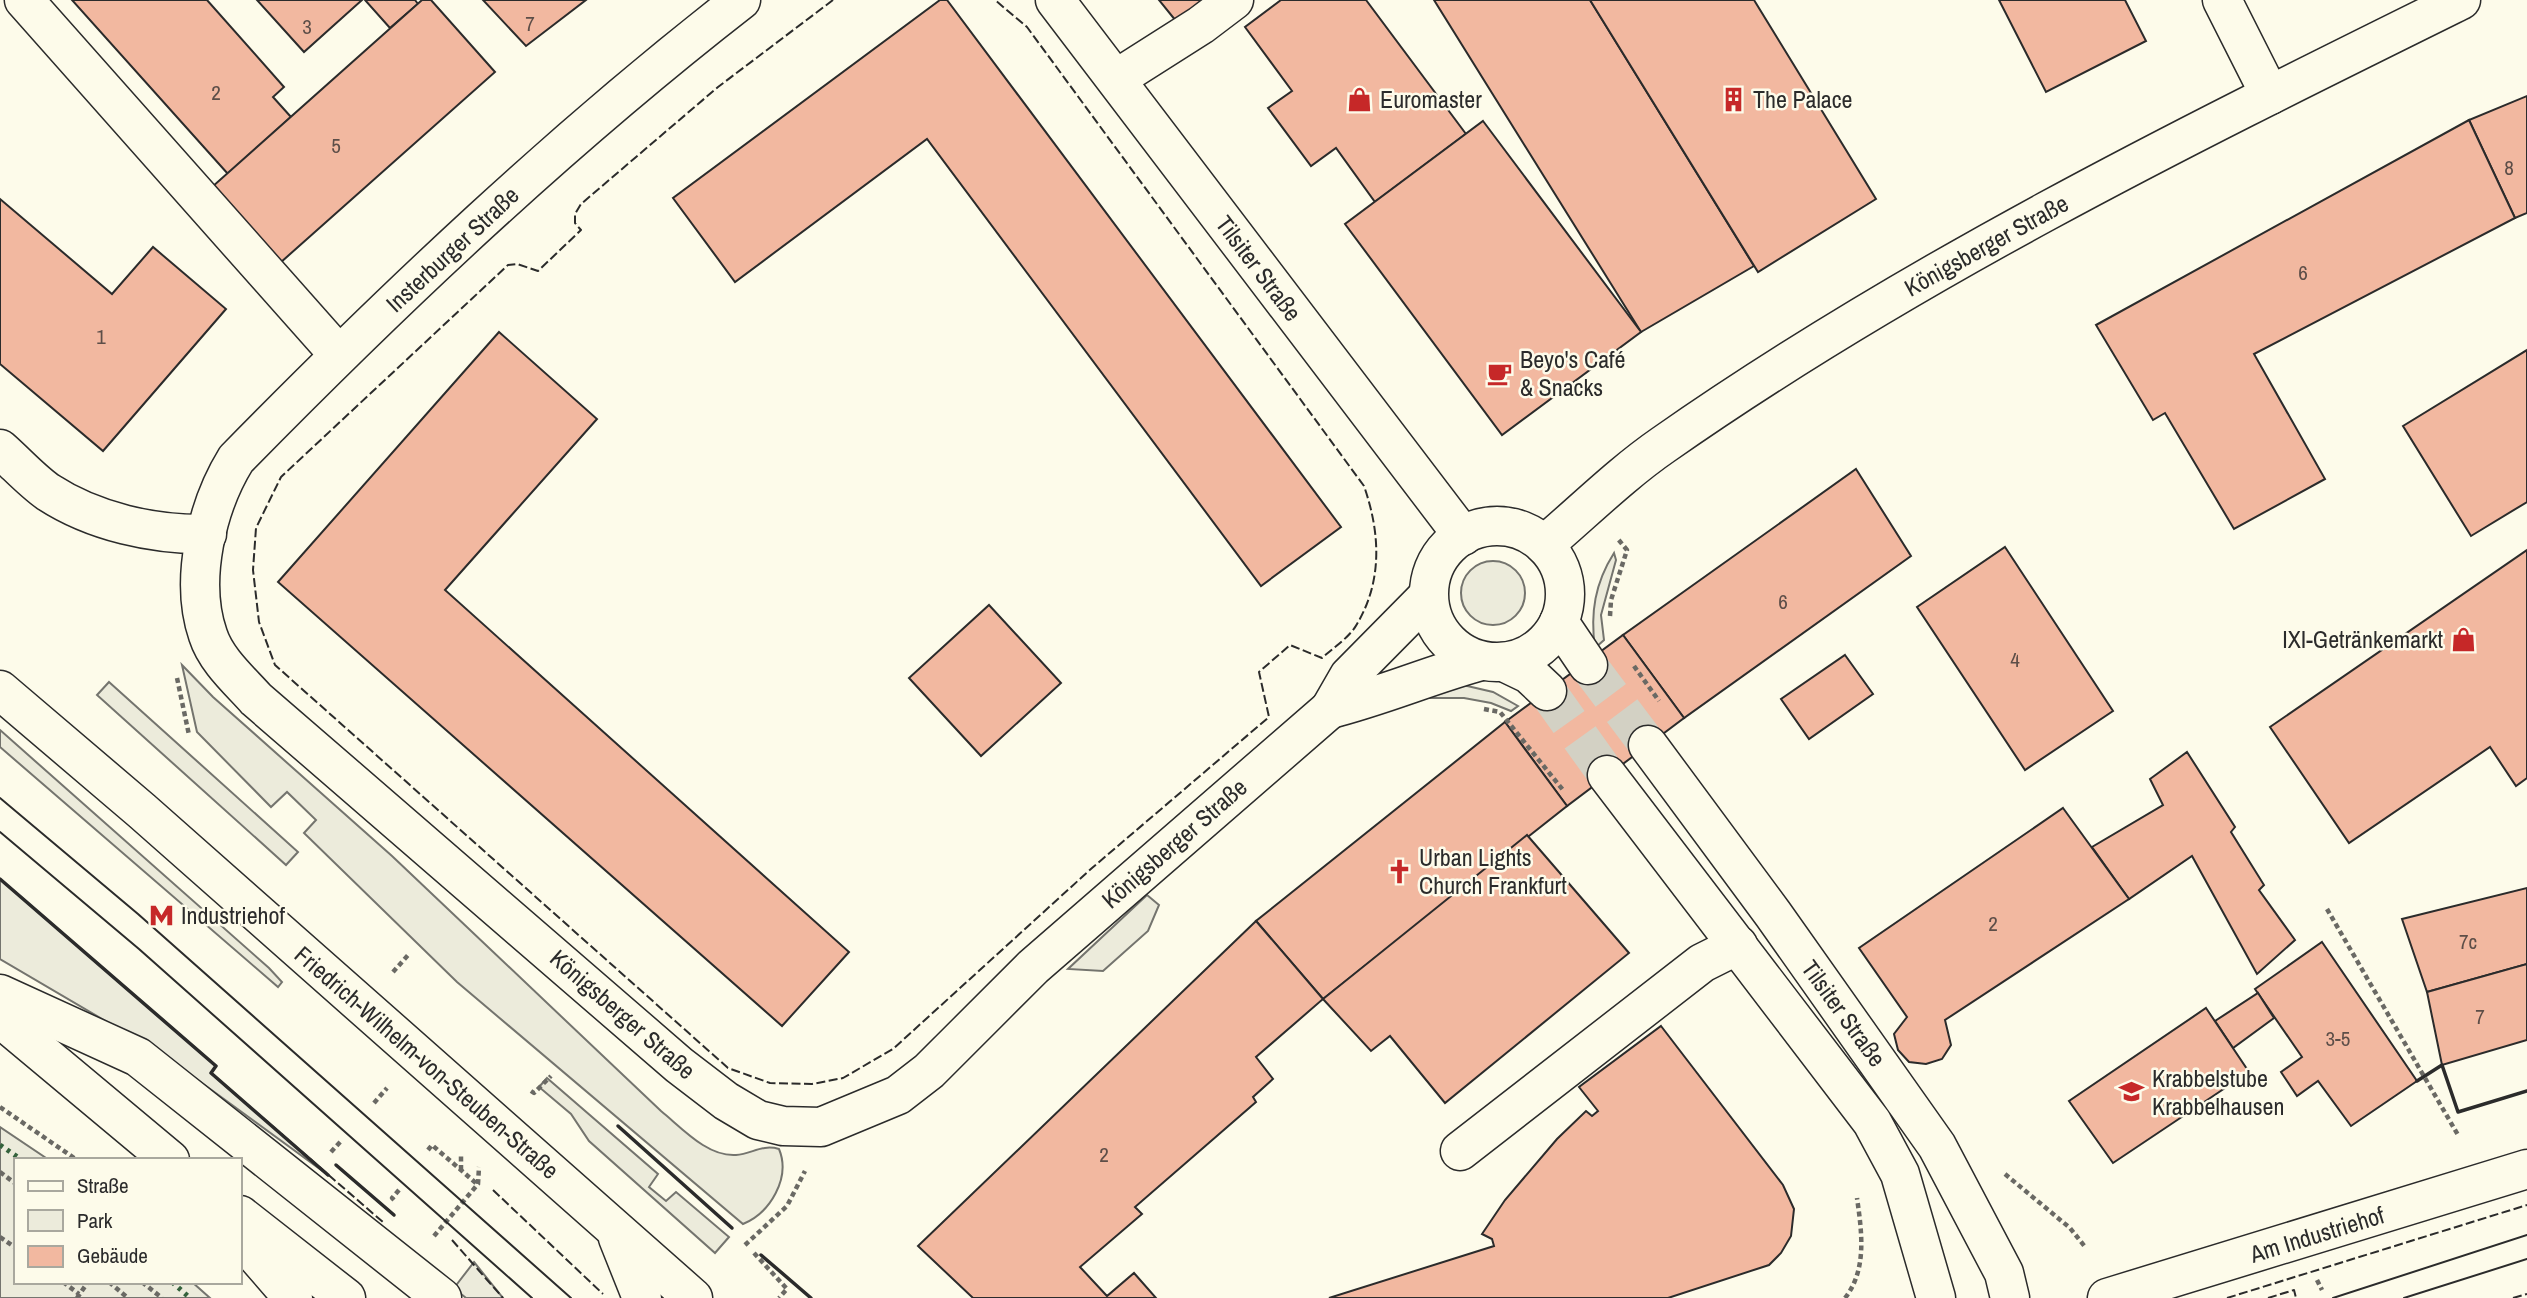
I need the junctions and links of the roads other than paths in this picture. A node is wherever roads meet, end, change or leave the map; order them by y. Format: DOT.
graph roads {
  1 [pos="24,0"];
  2 [pos="741,0"];
  3 [pos="1055,0"];
  4 [pos="1234,0"];
  5 [pos="2222,0"];
  6 [pos="2461,0"];
  7 [pos="1116,79"];
  8 [pos="2270,95"];
  9 [pos="339,355"];
  10 [pos="0,449"];
  11 [pos="207,534"];
  12 [pos="1463,536"];
  13 [pos="1544,545"];
  14 [pos="1427,597"];
  15 [pos="1559,622"];
  16 [pos="1492,661"];
  17 [pos="1588,664"];
  18 [pos="0,690"];
  19 [pos="1547,691"];
  20 [pos="1331,709"];
  21 [pos="1648,745"];
  22 [pos="1607,775"];
  23 [pos="1738,945"];
  24 [pos="0,994"];
  25 [pos="0,1018"];
  26 [pos="1460,1151"];
  27 [pos="168,1158"];
  28 [pos="2527,1169"];
  29 [pos="242,1216"];
  30 [pos="612,1224"];
  31 [pos="242,1238"];
  32 [pos="433,1289"];
  33 [pos="293,1298"];
  34 [pos="346,1298"];
  35 [pos="642,1298"];
  36 [pos="693,1298"];
  37 [pos="1936,1298"];
  38 [pos="2010,1298"];
  39 [pos="2107,1298"];
  1 -- 9 [label="street"];
  2 -- 9 [label="street, Insterburger Straße"];
  3 -- 7 [label="street, Tilsiter Straße"];
  4 -- 7 [label="street"];
  5 -- 8 [label="street"];
  6 -- 8 [label="street, Königsberger Straße"];
  7 -- 12 [label="street, Tilsiter Straße"];
  8 -- 13 [label="street, Königsberger Straße"];
  9 -- 11 [label="street, Insterburger Straße"];
  10 -- 11 [label="street"];
  11 -- 20 [label="street, Königsberger Straße"];
  12 -- 13 [label="street"];
  12 -- 14 [label="street"];
  13 -- 15 [label="street"];
  14 -- 16 [label="street"];
  14 -- 20 [label="street, Königsberger Straße"];
  15 -- 16 [label="street"];
  15 -- 17 [label="street"];
  16 -- 19 [label="street"];
  16 -- 20 [label="street, Königsberger Straße"];
  18 -- 30 [label="street, Friedrich-Wilhelm-von-Steuben-Straße"];
  21 -- 38 [label="street, Tilsiter Straße"];
  22 -- 23 [label="street, Tilsiter Straße"];
  23 -- 26 [label="street"];
  23 -- 37 [label="street, Tilsiter Straße"];
  24 -- 32 [label="street"];
  25 -- 27 [label="street"];
  28 -- 39 [label="street, Am Industriehof"];
  29 -- 34 [label="street"];
  30 -- 35 [label="street"];
  30 -- 36 [label="street, Friedrich-Wilhelm-von-Steuben-Straße"];
  31 -- 33 [label="street"];
}
